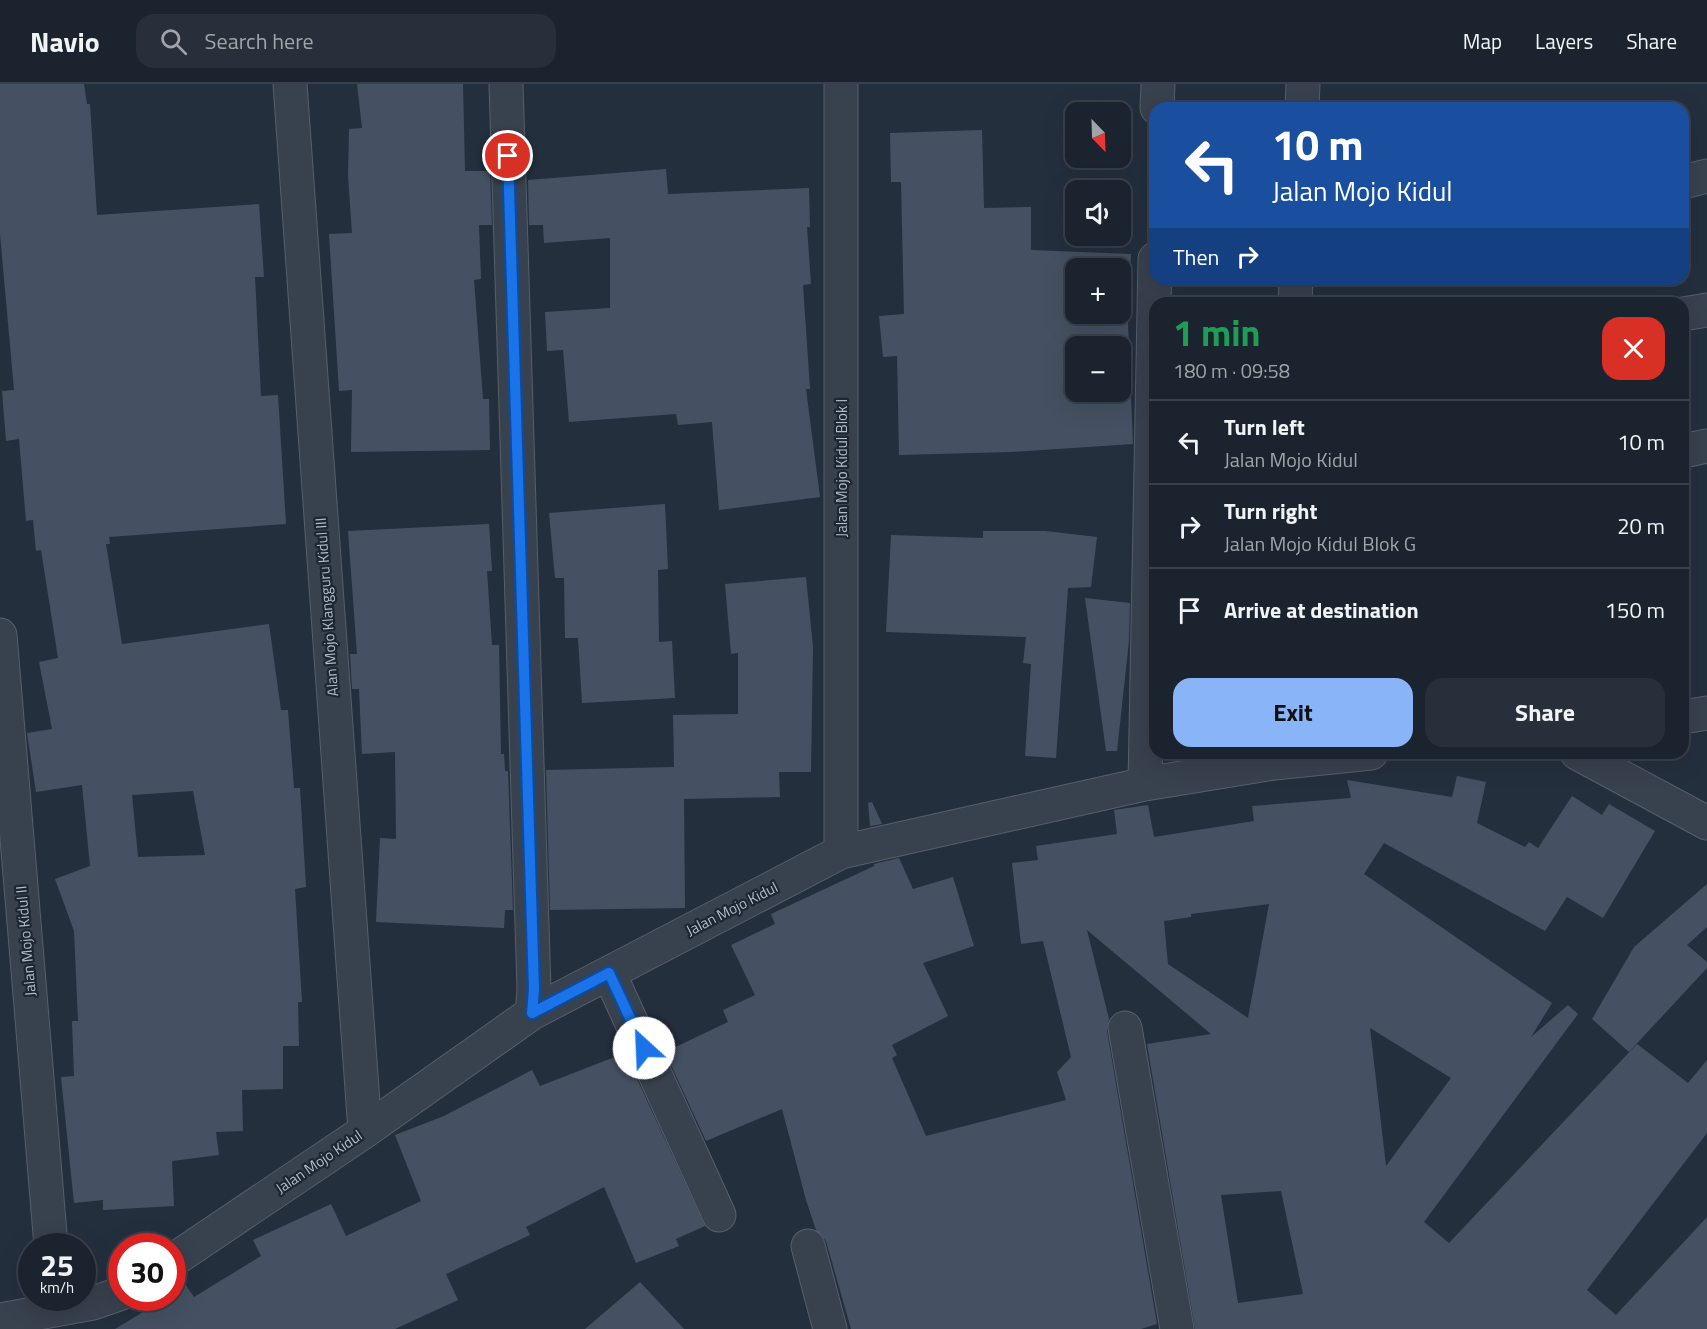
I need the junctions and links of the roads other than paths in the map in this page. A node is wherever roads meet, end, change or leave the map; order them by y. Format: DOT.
graph roads {
  1 [pos="290,84"];
  2 [pos="506,84"];
  3 [pos="841,84"];
  4 [pos="1158,84"];
  5 [pos="1303,84"];
  6 [pos="1157,102"];
  7 [pos="1302,102"];
  8 [pos="1707,176"];
  9 [pos="1689,180"];
  10 [pos="1707,310"];
  11 [pos="1689,314"];
  12 [pos="1707,446"];
  13 [pos="1689,450"];
  14 [pos="1149,574"];
  15 [pos="0,635"];
  16 [pos="1707,713"];
  17 [pos="1689,716"];
  18 [pos="1270,759"];
  19 [pos="1601,759"];
  20 [pos="1632,767"];
  21 [pos="1145,784"];
  22 [pos="1707,824"];
  23 [pos="841,852"];
  24 [pos="609,973"];
  25 [pos="532,1013"];
  26 [pos="1125,1028"];
  27 [pos="365,1131"];
  28 [pos="719,1215"];
  29 [pos="50,1233"];
  30 [pos="808,1246"];
  31 [pos="186,1252"];
  32 [pos="32,1311"];
  33 [pos="0,1320"];
  34 [pos="830,1329"];
  35 [pos="1177,1329"];
  1 -- 27 [label="street, Alan Mojo Klangguru Kidul III"];
  2 -- 25 [label="street"];
  3 -- 23 [label="street, Jalan Mojo Kidul Blok I"];
  4 -- 6 [label="street"];
  5 -- 7 [label="street"];
  8 -- 9 [label="street"];
  10 -- 11 [label="street"];
  12 -- 13 [label="street"];
  14 -- 21 [label="street"];
  15 -- 29 [label="street, Jalan Mojo Kidul II"];
  16 -- 17 [label="street"];
  18 -- 21 [label="street, Jalan Mojo Kidul"];
  19 -- 20 [label="street"];
  20 -- 22 [label="street"];
  21 -- 23 [label="street, Jalan Mojo Kidul"];
  23 -- 24 [label="street, Jalan Mojo Kidul"];
  24 -- 25 [label="street, Jalan Mojo Kidul"];
  24 -- 28 [label="street"];
  25 -- 27 [label="street, Jalan Mojo Kidul"];
  26 -- 35 [label="street"];
  27 -- 31 [label="street, Jalan Mojo Kidul"];
  30 -- 34 [label="street"];
  32 -- 33 [label="street"];
}
